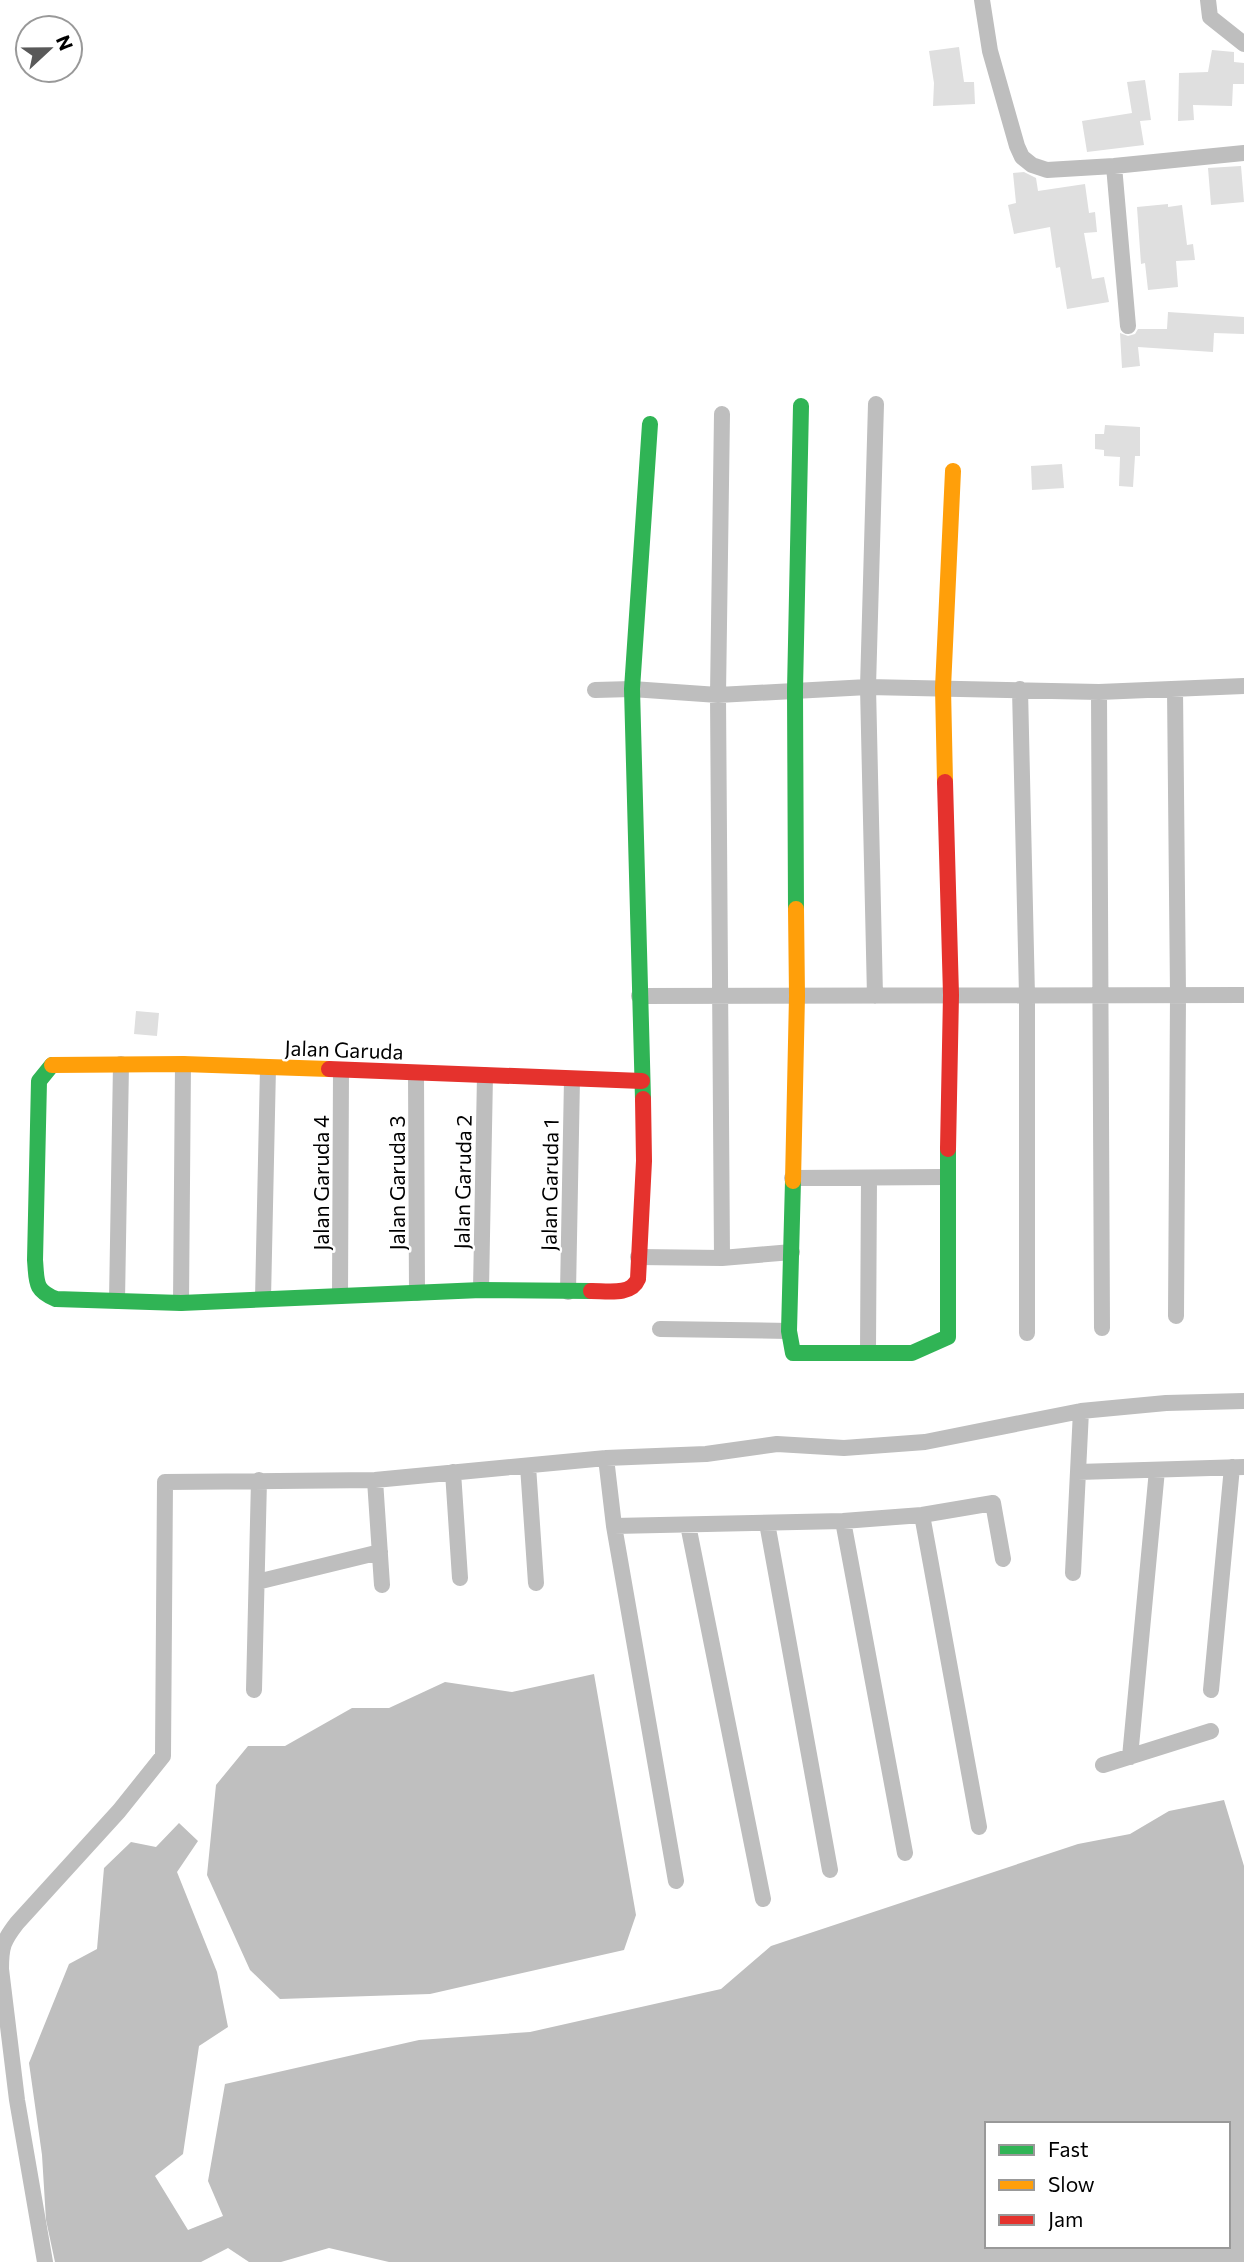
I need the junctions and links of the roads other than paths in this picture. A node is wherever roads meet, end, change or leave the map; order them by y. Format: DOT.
graph roads {
  1 [pos="982,0"];
  2 [pos="1208,0"];
  3 [pos="1244,44"];
  4 [pos="1244,153"];
  5 [pos="1114,166"];
  6 [pos="1128,326"];
  7 [pos="877,404"];
  8 [pos="801,406"];
  9 [pos="723,414"];
  10 [pos="650,424"];
  11 [pos="953,471"];
  12 [pos="1244,685"];
  13 [pos="868,687"];
  14 [pos="943,688"];
  15 [pos="632,689"];
  16 [pos="1020,689"];
  17 [pos="1175,689"];
  18 [pos="595,690"];
  19 [pos="795,690"];
  20 [pos="1099,692"];
  21 [pos="718,695"];
  22 [pos="1102,995"];
  23 [pos="1178,995"];
  24 [pos="1244,995"];
  25 [pos="639,996"];
  26 [pos="720,996"];
  27 [pos="797,996"];
  28 [pos="874,996"];
  29 [pos="951,996"];
  30 [pos="1027,996"];
  31 [pos="121,1064"];
  32 [pos="183,1064"];
  33 [pos="268,1067"];
  34 [pos="341,1070"];
  35 [pos="416,1073"];
  36 [pos="485,1075"];
  37 [pos="572,1079"];
  38 [pos="642,1081"];
  39 [pos="947,1177"];
  40 [pos="792,1178"];
  41 [pos="869,1178"];
  42 [pos="792,1252"];
  43 [pos="638,1256"];
  44 [pos="722,1258"];
  45 [pos="481,1290"];
  46 [pos="568,1292"];
  47 [pos="417,1293"];
  48 [pos="340,1296"];
  49 [pos="263,1299"];
  50 [pos="117,1301"];
  51 [pos="181,1303"];
  52 [pos="1176,1316"];
  53 [pos="1102,1328"];
  54 [pos="660,1329"];
  55 [pos="789,1331"];
  56 [pos="1027,1334"];
  57 [pos="868,1352"];
  58 [pos="1244,1401"];
  59 [pos="1081,1411"];
  60 [pos="606,1458"];
  61 [pos="528,1466"];
  62 [pos="1238,1467"];
  63 [pos="1157,1470"];
  64 [pos="453,1472"];
  65 [pos="1078,1472"];
  66 [pos="259,1480"];
  67 [pos="375,1480"];
  68 [pos="922,1515"];
  69 [pos="842,1521"];
  70 [pos="767,1523"];
  71 [pos="688,1525"];
  72 [pos="614,1526"];
  73 [pos="380,1552"];
  74 [pos="1003,1559"];
  75 [pos="1073,1573"];
  76 [pos="460,1578"];
  77 [pos="257,1582"];
  78 [pos="536,1583"];
  79 [pos="382,1585"];
  80 [pos="254,1689"];
  81 [pos="1211,1690"];
  82 [pos="1211,1731"];
  83 [pos="1130,1757"];
  84 [pos="1103,1765"];
  85 [pos="979,1827"];
  86 [pos="905,1853"];
  87 [pos="830,1870"];
  88 [pos="676,1881"];
  89 [pos="763,1899"];
  90 [pos="0,1951"];
  91 [pos="1,1969"];
  92 [pos="45,2262"];
  1 -- 5 [label="street"];
  2 -- 3 [label="street"];
  4 -- 5 [label="street"];
  5 -- 6 [label="street"];
  7 -- 13 [label="street"];
  8 -- 19 [label="street"];
  9 -- 21 [label="street"];
  10 -- 15 [label="street"];
  11 -- 14 [label="street"];
  12 -- 17 [label="street"];
  13 -- 14 [label="street"];
  13 -- 19 [label="street"];
  13 -- 28 [label="street"];
  14 -- 16 [label="street"];
  14 -- 29 [label="street"];
  15 -- 18 [label="street"];
  15 -- 21 [label="street"];
  15 -- 25 [label="street"];
  16 -- 20 [label="street"];
  16 -- 30 [label="street"];
  17 -- 20 [label="street"];
  17 -- 23 [label="street"];
  19 -- 21 [label="street"];
  19 -- 27 [label="street"];
  20 -- 22 [label="street"];
  21 -- 26 [label="street"];
  22 -- 23 [label="street"];
  22 -- 30 [label="street"];
  22 -- 53 [label="street"];
  23 -- 24 [label="street"];
  23 -- 52 [label="street"];
  25 -- 26 [label="street"];
  25 -- 38 [label="street"];
  26 -- 27 [label="street"];
  26 -- 44 [label="street"];
  27 -- 28 [label="street"];
  27 -- 40 [label="street"];
  28 -- 29 [label="street"];
  29 -- 30 [label="street"];
  29 -- 39 [label="street"];
  30 -- 56 [label="street"];
  31 -- 32 [label="street, Jalan Garuda"];
  31 -- 50 [label="street"];
  31 -- 50 [label="street, Jalan Garuda"];
  32 -- 33 [label="street, Jalan Garuda"];
  32 -- 51 [label="street"];
  33 -- 34 [label="street, Jalan Garuda"];
  33 -- 49 [label="street"];
  34 -- 35 [label="street, Jalan Garuda"];
  34 -- 48 [label="street, Jalan Garuda 4"];
  35 -- 36 [label="street, Jalan Garuda"];
  35 -- 47 [label="street, Jalan Garuda 3"];
  36 -- 37 [label="street, Jalan Garuda"];
  36 -- 45 [label="street, Jalan Garuda 2"];
  37 -- 38 [label="street, Jalan Garuda"];
  37 -- 46 [label="street, Jalan Garuda 1"];
  38 -- 43 [label="street"];
  39 -- 41 [label="street"];
  39 -- 57 [label="street"];
  40 -- 41 [label="street"];
  40 -- 42 [label="street"];
  41 -- 57 [label="street"];
  42 -- 44 [label="street"];
  42 -- 55 [label="street"];
  43 -- 44 [label="street"];
  43 -- 46 [label="street"];
  45 -- 46 [label="street"];
  45 -- 47 [label="street"];
  47 -- 48 [label="street"];
  48 -- 49 [label="street"];
  49 -- 51 [label="street"];
  50 -- 51 [label="street"];
  54 -- 55 [label="street"];
  55 -- 57 [label="street"];
  58 -- 59 [label="street"];
  59 -- 60 [label="street"];
  59 -- 65 [label="street"];
  60 -- 61 [label="street"];
  60 -- 72 [label="street"];
  61 -- 64 [label="street"];
  61 -- 78 [label="street"];
  62 -- 63 [label="street"];
  62 -- 81 [label="street"];
  63 -- 65 [label="street"];
  63 -- 83 [label="street"];
  64 -- 67 [label="street"];
  64 -- 76 [label="street"];
  65 -- 75 [label="street"];
  66 -- 67 [label="street"];
  66 -- 77 [label="street"];
  66 -- 90 [label="street"];
  67 -- 73 [label="street"];
  68 -- 69 [label="street"];
  68 -- 74 [label="street"];
  68 -- 85 [label="street"];
  69 -- 70 [label="street"];
  69 -- 86 [label="street"];
  70 -- 71 [label="street"];
  70 -- 87 [label="street"];
  71 -- 72 [label="street"];
  71 -- 89 [label="street"];
  72 -- 88 [label="street"];
  73 -- 77 [label="street"];
  73 -- 79 [label="street"];
  77 -- 80 [label="street"];
  82 -- 83 [label="street"];
  83 -- 84 [label="street"];
  90 -- 91 [label="street"];
  91 -- 92 [label="street"];
}
